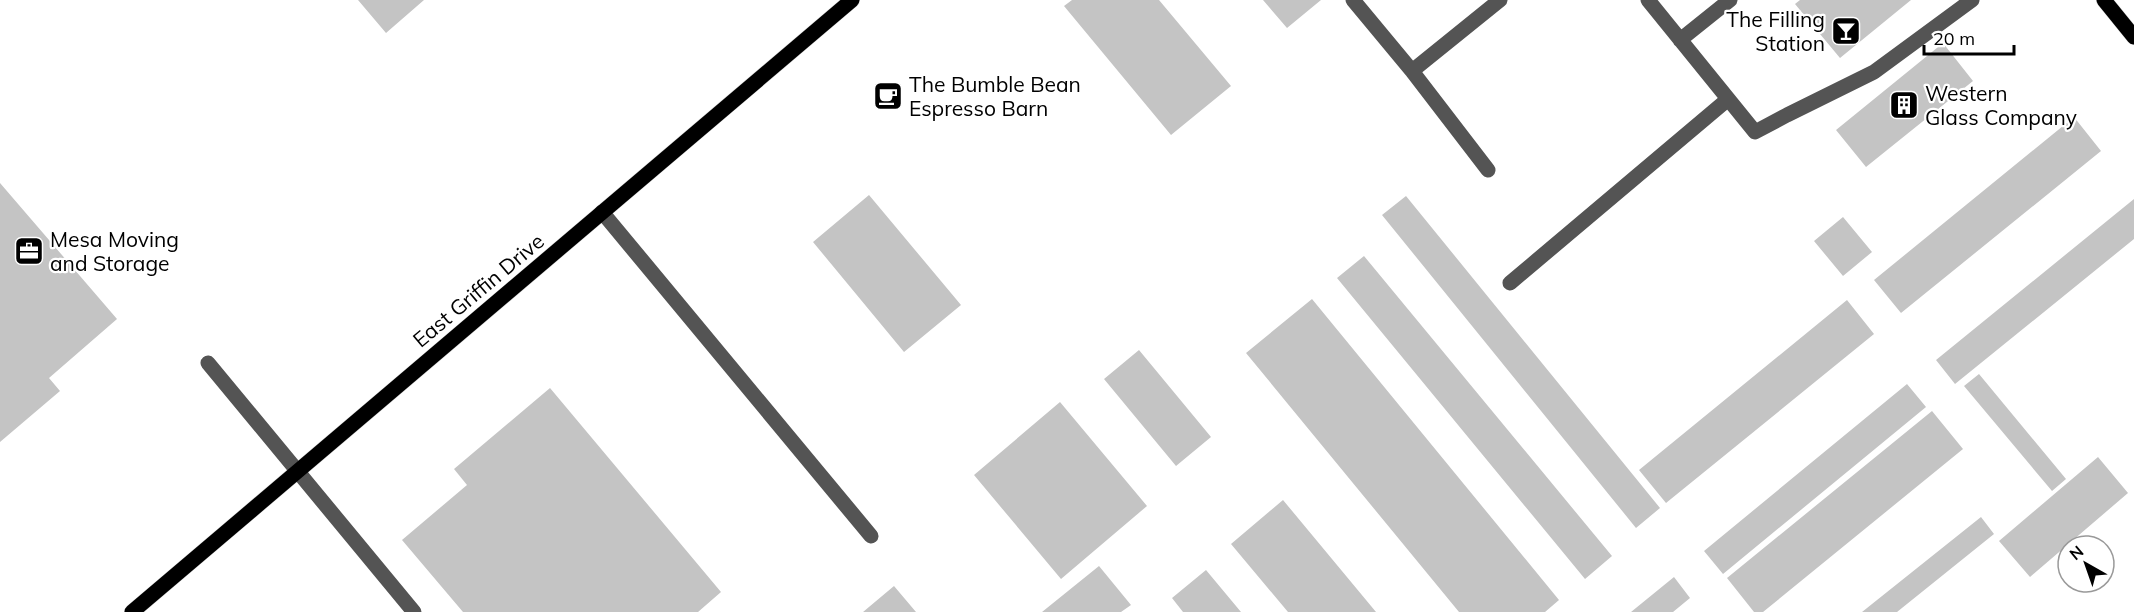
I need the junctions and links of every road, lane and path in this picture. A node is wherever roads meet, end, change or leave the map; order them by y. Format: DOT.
graph roads {
  1 [pos="852,0"];
  2 [pos="1353,0"];
  3 [pos="1500,0"];
  4 [pos="1648,0"];
  5 [pos="1731,0"];
  6 [pos="1972,0"];
  7 [pos="2104,0"];
  8 [pos="2134,37"];
  9 [pos="1680,40"];
  10 [pos="1412,71"];
  11 [pos="1727,100"];
  12 [pos="1488,170"];
  13 [pos="602,212"];
  14 [pos="1510,283"];
  15 [pos="208,363"];
  16 [pos="297,472"];
  17 [pos="871,536"];
  18 [pos="132,612"];
  19 [pos="414,612"];
  1 -- 13 [label="main road, East Griffin Drive"];
  2 -- 10 [label="lane"];
  3 -- 10 [label="lane"];
  4 -- 9 [label="lane"];
  5 -- 9 [label="lane"];
  6 -- 11 [label="lane"];
  7 -- 8 [label="main road"];
  9 -- 11 [label="lane"];
  10 -- 12 [label="lane"];
  11 -- 14 [label="lane"];
  13 -- 16 [label="main road, East Griffin Drive"];
  13 -- 17 [label="lane"];
  15 -- 16 [label="lane"];
  16 -- 18 [label="main road, East Griffin Drive"];
  16 -- 19 [label="lane"];
}
